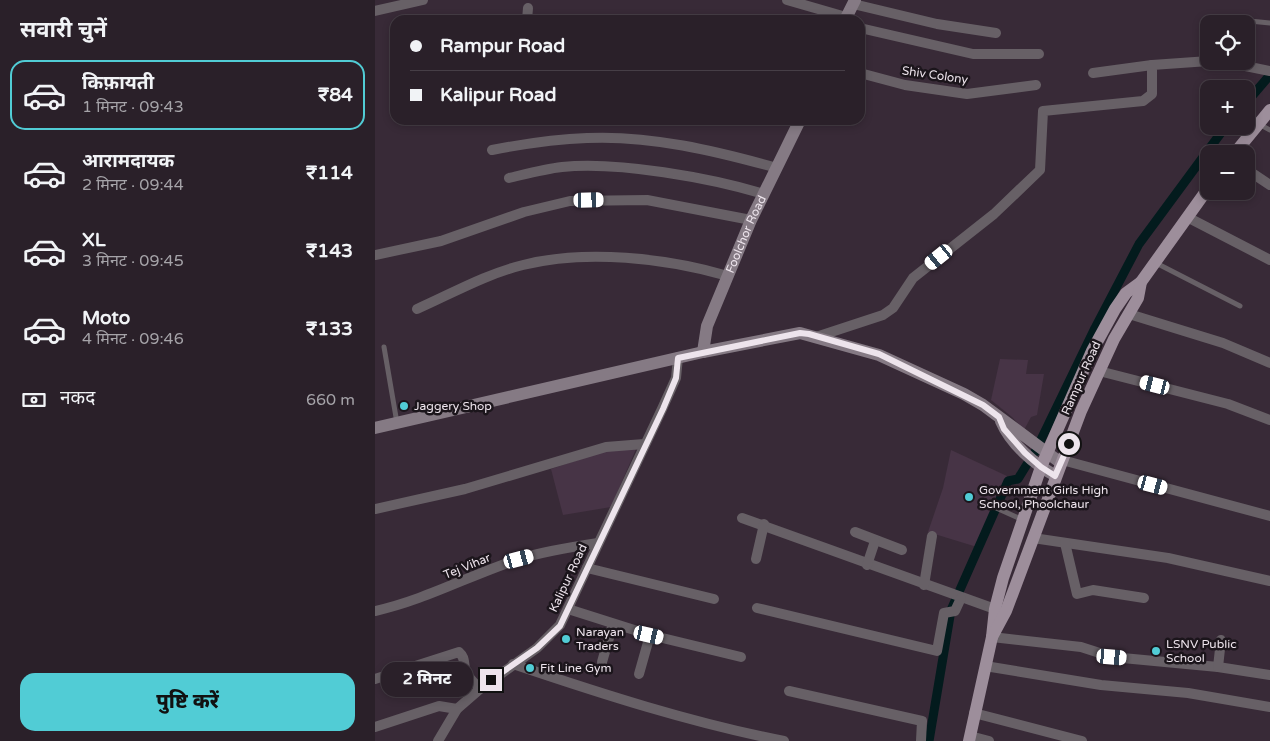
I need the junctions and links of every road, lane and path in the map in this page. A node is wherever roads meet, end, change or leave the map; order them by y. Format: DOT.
graph roads {
  1 [pos="423,0"];
  2 [pos="787,0"];
  3 [pos="854,2"];
  4 [pos="528,8"];
  5 [pos="375,11"];
  6 [pos="527,15"];
  7 [pos="836,15"];
  8 [pos="848,15"];
  9 [pos="1255,22"];
  10 [pos="1270,23"];
  11 [pos="865,29"];
  12 [pos="997,33"];
  13 [pos="1039,54"];
  14 [pos="1200,61"];
  15 [pos="1152,65"];
  16 [pos="1255,68"];
  17 [pos="1270,71"];
  18 [pos="1093,73"];
  19 [pos="865,74"];
  20 [pos="1036,85"];
  21 [pos="1270,110"];
  22 [pos="798,125"];
  23 [pos="1264,127"];
  24 [pos="1244,145"];
  25 [pos="492,150"];
  26 [pos="777,168"];
  27 [pos="1255,175"];
  28 [pos="509,178"];
  29 [pos="1270,185"];
  30 [pos="764,194"];
  31 [pos="1200,199"];
  32 [pos="1187,217"];
  33 [pos="751,220"];
  34 [pos="375,255"];
  35 [pos="1270,260"];
  36 [pos="1154,263"];
  37 [pos="728,276"];
  38 [pos="1141,282"];
  39 [pos="1240,306"];
  40 [pos="417,310"];
  41 [pos="1129,314"];
  42 [pos="816,336"];
  43 [pos="384,347"];
  44 [pos="703,352"];
  45 [pos="678,358"];
  46 [pos="1270,363"];
  47 [pos="1099,371"];
  48 [pos="999,417"];
  49 [pos="1270,420"];
  50 [pos="397,423"];
  51 [pos="375,428"];
  52 [pos="644,444"];
  53 [pos="1047,452"];
  54 [pos="1061,461"];
  55 [pos="1041,467"];
  56 [pos="1055,476"];
  57 [pos="994,507"];
  58 [pos="375,510"];
  59 [pos="1270,516"];
  60 [pos="742,518"];
  61 [pos="1024,520"];
  62 [pos="764,524"];
  63 [pos="855,532"];
  64 [pos="932,536"];
  65 [pos="1033,538"];
  66 [pos="875,541"];
  67 [pos="598,543"];
  68 [pos="1065,543"];
  69 [pos="902,550"];
  70 [pos="755,560"];
  71 [pos="867,565"];
  72 [pos="587,568"];
  73 [pos="1270,581"];
  74 [pos="924,584"];
  75 [pos="957,597"];
  76 [pos="1144,598"];
  77 [pos="713,599"];
  78 [pos="757,608"];
  79 [pos="568,609"];
  80 [pos="995,609"];
  81 [pos="375,611"];
  82 [pos="613,624"];
  83 [pos="649,635"];
  84 [pos="992,637"];
  85 [pos="1221,640"];
  86 [pos="741,657"];
  87 [pos="602,662"];
  88 [pos="513,664"];
  89 [pos="985,666"];
  90 [pos="1218,667"];
  91 [pos="639,674"];
  92 [pos="1270,675"];
  93 [pos="375,679"];
  94 [pos="480,688"];
  95 [pos="789,691"];
  96 [pos="1270,707"];
  97 [pos="457,709"];
  98 [pos="974,713"];
  99 [pos="375,727"];
  100 [pos="969,738"];
  101 [pos="438,741"];
  102 [pos="785,741"];
  103 [pos="921,741"];
  104 [pos="989,741"];
  105 [pos="1082,741"];
  1 -- 5 [label="street"];
  2 -- 7 [label="street"];
  3 -- 8 [label="main road"];
  3 -- 12 [label="street"];
  4 -- 6 [label="street"];
  9 -- 10 [label="lane"];
  11 -- 13 [label="street"];
  14 -- 15 [label="street"];
  15 -- 18 [label="street"];
  15 -- 42 [label="street"];
  16 -- 17 [label="street"];
  19 -- 20 [label="street, Shiv Colony"];
  21 -- 23 [label="main road"];
  22 -- 26 [label="main road, Foolchor Road"];
  23 -- 24 [label="main road"];
  25 -- 26 [label="street"];
  26 -- 30 [label="main road, Foolchor Road"];
  27 -- 29 [label="street"];
  28 -- 30 [label="street"];
  30 -- 33 [label="main road, Foolchor Road"];
  31 -- 32 [label="main road, Rampur Road"];
  32 -- 35 [label="street"];
  32 -- 36 [label="main road, Rampur Road"];
  33 -- 34 [label="street"];
  33 -- 37 [label="main road, Foolchor Road"];
  36 -- 38 [label="main road, Rampur Road"];
  36 -- 39 [label="lane"];
  37 -- 40 [label="street"];
  37 -- 44 [label="main road, Foolchor Road"];
  38 -- 41 [label="main road, Rampur Road"];
  38 -- 53 [label="main road"];
  41 -- 46 [label="street"];
  41 -- 47 [label="main road, Rampur Road"];
  42 -- 44 [label="main road"];
  42 -- 48 [label="main road"];
  43 -- 50 [label="lane"];
  44 -- 45 [label="main road"];
  45 -- 50 [label="main road"];
  45 -- 52 [label="street, Kalipur Road"];
  47 -- 49 [label="street"];
  47 -- 54 [label="main road, Rampur Road"];
  48 -- 53 [label="main road"];
  48 -- 55 [label="main road"];
  50 -- 51 [label="main road"];
  52 -- 58 [label="street"];
  52 -- 67 [label="street, Kalipur Road"];
  53 -- 54 [label="main road"];
  53 -- 55 [label="main road"];
  54 -- 56 [label="main road, Rampur Road"];
  54 -- 59 [label="street"];
  55 -- 56 [label="main road"];
  55 -- 61 [label="main road"];
  56 -- 65 [label="main road, Rampur Road"];
  57 -- 61 [label="lane"];
  60 -- 62 [label="street"];
  61 -- 80 [label="main road"];
  62 -- 70 [label="street"];
  62 -- 71 [label="street"];
  63 -- 66 [label="street"];
  64 -- 74 [label="street"];
  65 -- 68 [label="street"];
  65 -- 84 [label="main road, Rampur Road"];
  66 -- 69 [label="street"];
  66 -- 71 [label="street"];
  67 -- 72 [label="street, Kalipur Road"];
  67 -- 81 [label="street, Tej Vihar"];
  68 -- 73 [label="street"];
  68 -- 76 [label="street"];
  71 -- 74 [label="street"];
  72 -- 77 [label="street"];
  72 -- 79 [label="street, Kalipur Road"];
  74 -- 75 [label="street"];
  75 -- 78 [label="street"];
  75 -- 80 [label="street"];
  79 -- 82 [label="street"];
  79 -- 88 [label="street, Kalipur Road"];
  80 -- 84 [label="main road"];
  82 -- 83 [label="street"];
  82 -- 87 [label="street"];
  83 -- 86 [label="street"];
  83 -- 91 [label="street"];
  84 -- 89 [label="main road, Rampur Road"];
  84 -- 90 [label="street"];
  85 -- 90 [label="street"];
  88 -- 94 [label="street, Kalipur Road"];
  88 -- 102 [label="street"];
  89 -- 96 [label="street"];
  89 -- 98 [label="main road, Rampur Road"];
  90 -- 92 [label="street"];
  93 -- 94 [label="street"];
  94 -- 97 [label="street, Kalipur Road"];
  95 -- 103 [label="street"];
  97 -- 99 [label="street"];
  97 -- 101 [label="street, Kalipur Road"];
  98 -- 100 [label="main road, Rampur Road"];
  98 -- 105 [label="street"];
  100 -- 104 [label="street"];
}
